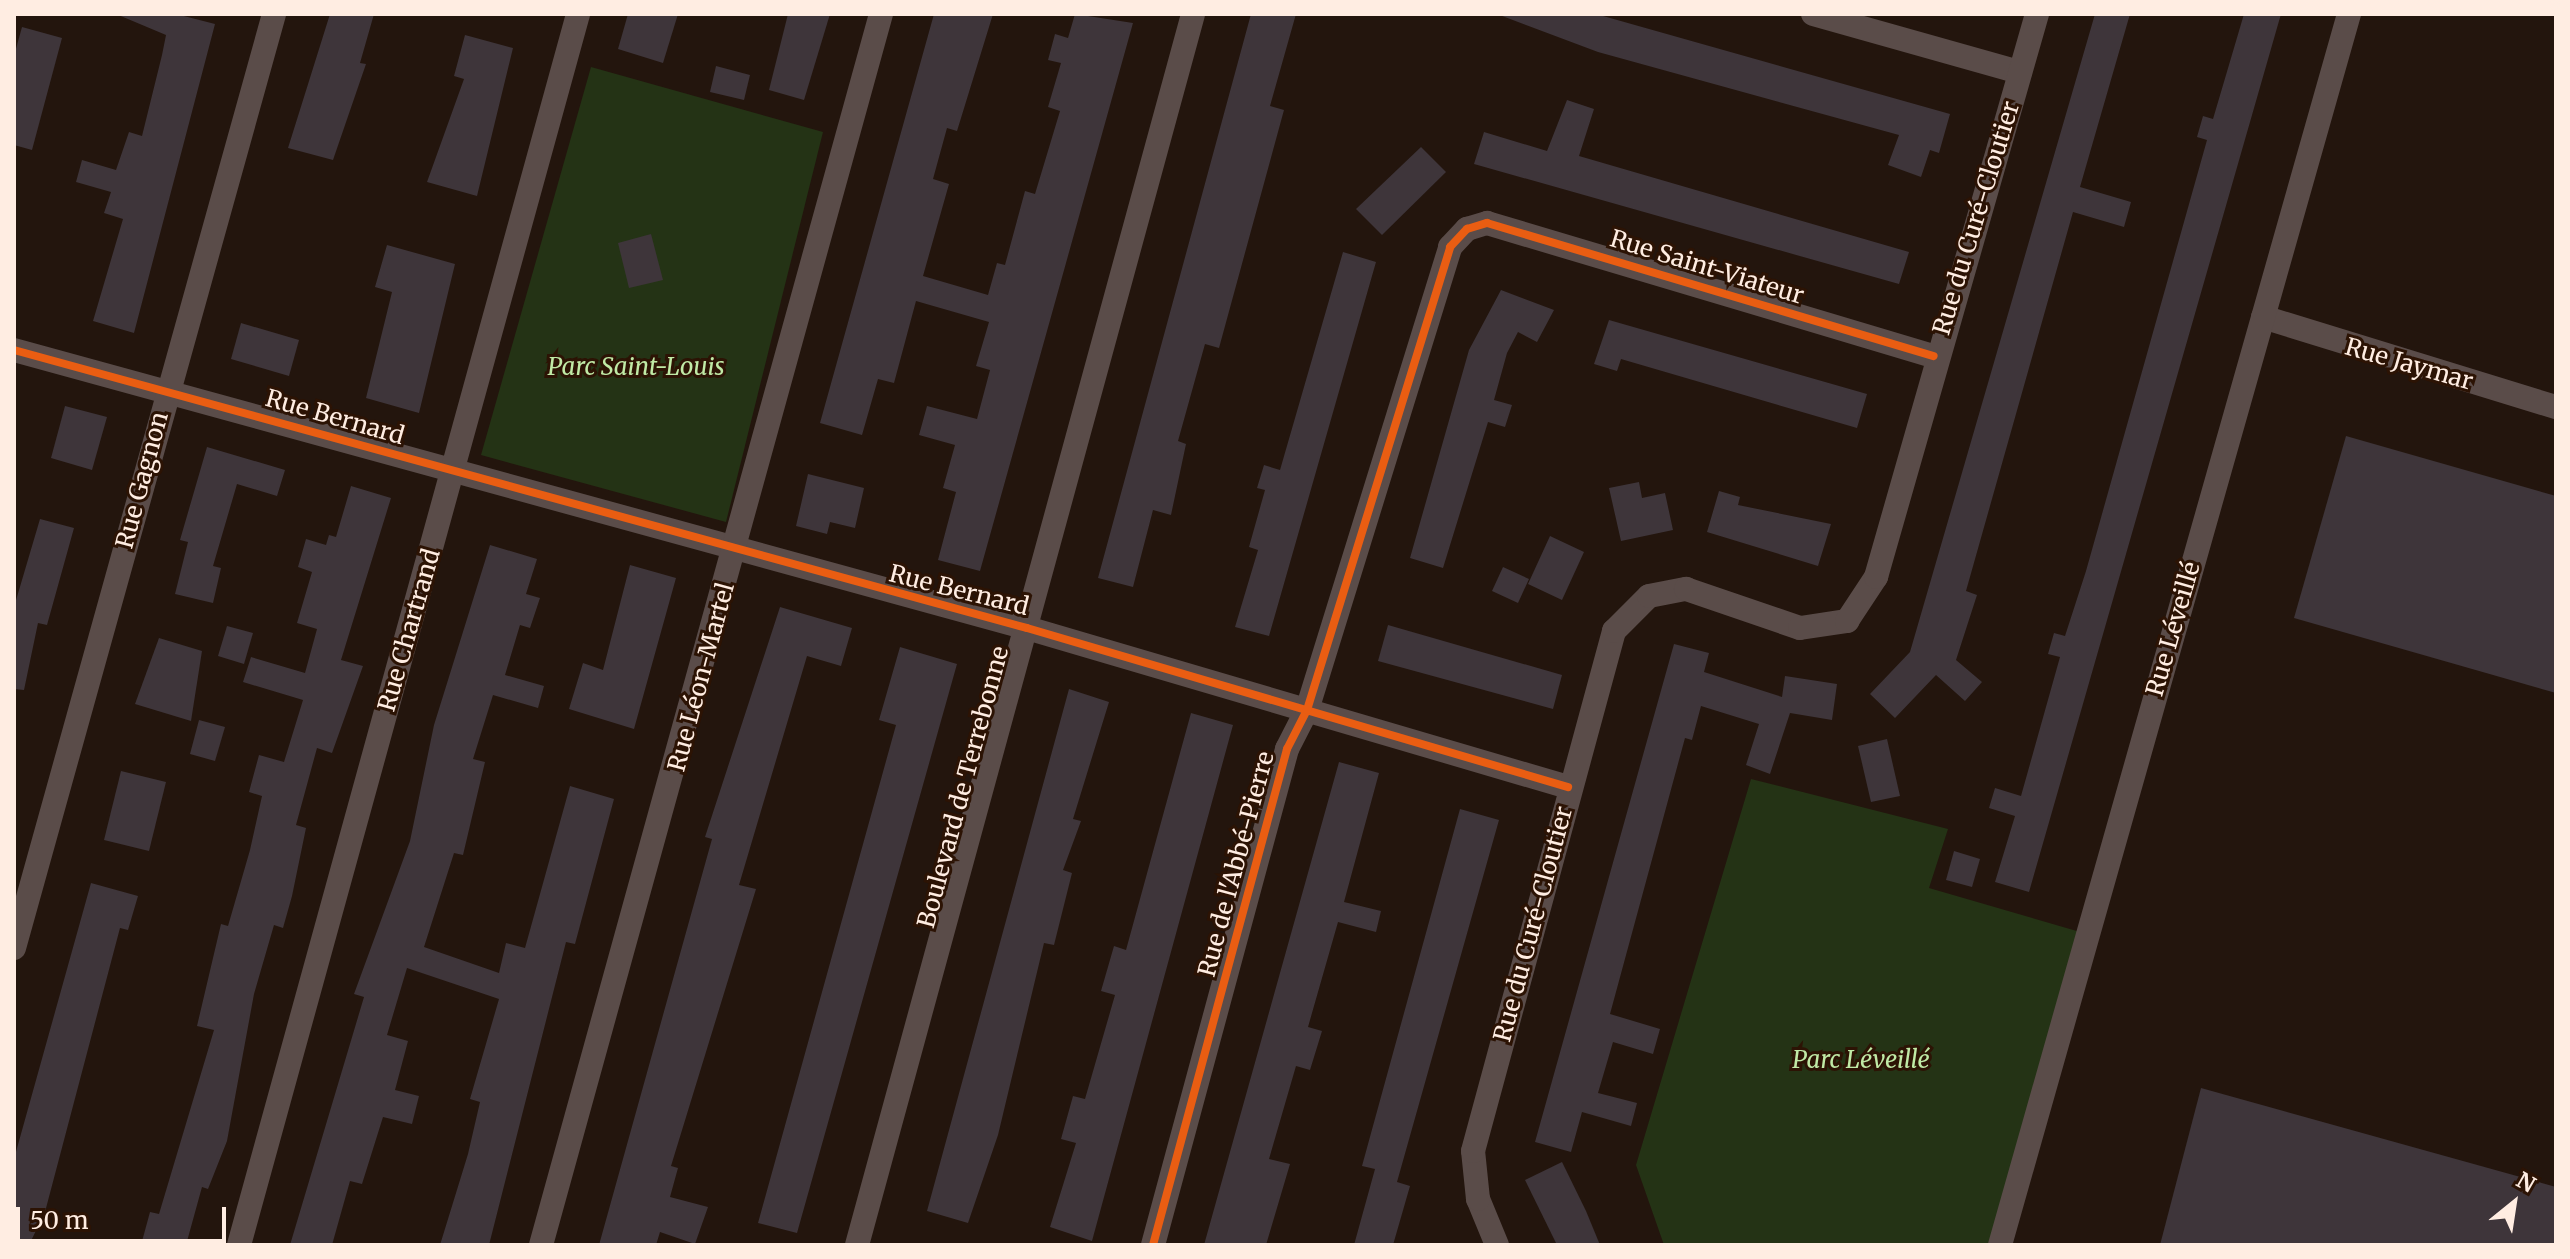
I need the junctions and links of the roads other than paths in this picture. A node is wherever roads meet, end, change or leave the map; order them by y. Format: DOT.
graph roads {
  1 [pos="274,14"];
  2 [pos="578,14"];
  3 [pos="881,14"];
  4 [pos="1193,14"];
  5 [pos="1813,14"];
  6 [pos="2037,14"];
  7 [pos="2349,14"];
  8 [pos="2020,72"];
  9 [pos="1467,229"];
  10 [pos="2263,317"];
  11 [pos="14,350"];
  12 [pos="1934,356"];
  13 [pos="166,392"];
  14 [pos="2556,407"];
  15 [pos="453,472"];
  16 [pos="735,553"];
  17 [pos="1027,628"];
  18 [pos="1307,710"];
  19 [pos="1568,787"];
  20 [pos="14,948"];
  21 [pos="239,1245"];
  22 [pos="541,1245"];
  23 [pos="857,1245"];
  24 [pos="1153,1245"];
  25 [pos="1497,1245"];
  26 [pos="2000,1245"];
  1 -- 13 [label="street, Rue Gagnon"];
  2 -- 15 [label="street, Rue Chartrand"];
  3 -- 16 [label="street, Rue Léon-Martel"];
  4 -- 17 [label="street, Boulevard de Terrebonne"];
  5 -- 8 [label="street"];
  6 -- 8 [label="street, Rue du Curé-Cloutier"];
  7 -- 10 [label="street, Rue Léveillé"];
  8 -- 12 [label="street, Rue du Curé-Cloutier"];
  9 -- 12 [label="street, Rue Saint-Viateur"];
  9 -- 18 [label="street, Rue de l'Abbé-Pierre"];
  10 -- 14 [label="street, Rue Jaymar"];
  10 -- 26 [label="street, Rue Léveillé"];
  11 -- 13 [label="street, Rue Bernard"];
  12 -- 19 [label="street, Rue du Curé-Cloutier"];
  13 -- 15 [label="street, Rue Bernard"];
  13 -- 20 [label="street, Rue Gagnon"];
  15 -- 16 [label="street, Rue Bernard"];
  15 -- 21 [label="street, Rue Chartrand"];
  16 -- 17 [label="street, Rue Bernard"];
  16 -- 22 [label="street, Rue Léon-Martel"];
  17 -- 18 [label="street, Rue Bernard"];
  17 -- 23 [label="street, Boulevard de Terrebonne"];
  18 -- 19 [label="street, Rue Bernard"];
  18 -- 24 [label="street, Rue de l'Abbé-Pierre"];
  19 -- 25 [label="street, Rue du Curé-Cloutier"];
}
